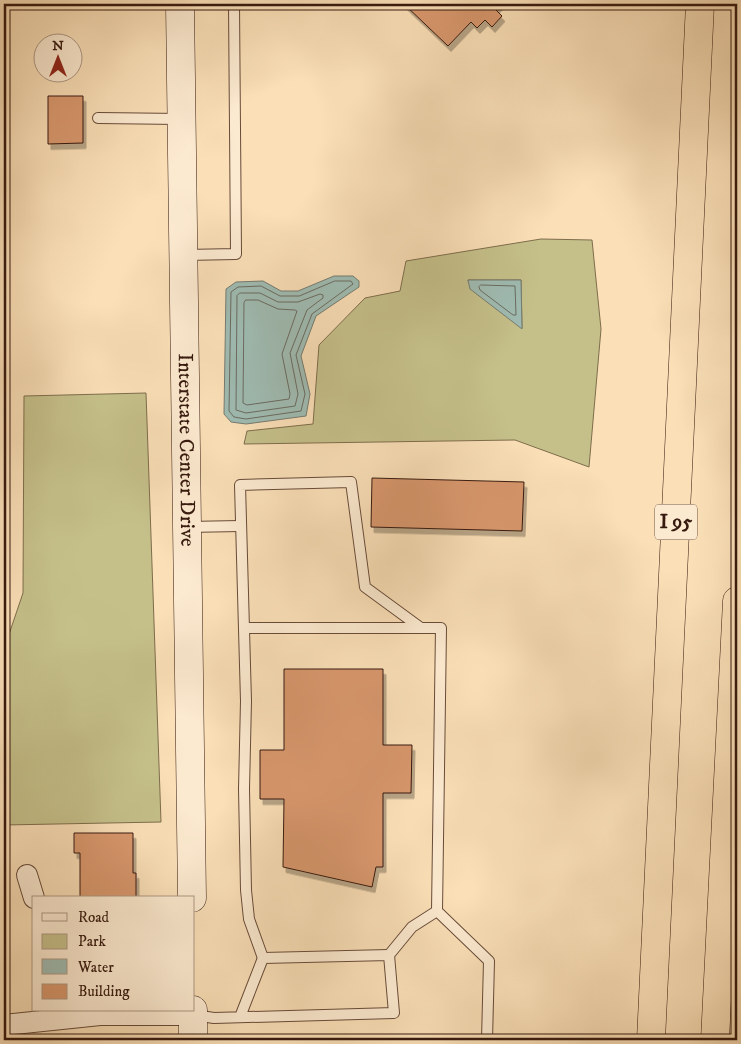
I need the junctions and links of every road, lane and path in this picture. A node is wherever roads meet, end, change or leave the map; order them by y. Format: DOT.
graph roads {
  1 [pos="180,4"];
  2 [pos="234,4"];
  3 [pos="700,4"];
  4 [pos="98,118"];
  5 [pos="182,119"];
  6 [pos="184,255"];
  7 [pos="240,526"];
  8 [pos="186,527"];
  9 [pos="737,601"];
  10 [pos="244,628"];
  11 [pos="422,628"];
  12 [pos="27,875"];
  13 [pos="33,896"];
  14 [pos="192,896"];
  15 [pos="436,911"];
  16 [pos="389,955"];
  17 [pos="263,958"];
  18 [pos="240,1017"];
  19 [pos="193,1022"];
  20 [pos="37,1024"];
  21 [pos="4,1026"];
  22 [pos="487,1040"];
  23 [pos="651,1040"];
  24 [pos="715,1040"];
  1 -- 5 [label="street, Interstate Center Drive"];
  2 -- 6 [label="lane"];
  3 -- 23 [label="highway, I 95"];
  4 -- 5 [label="lane"];
  5 -- 6 [label="street, Interstate Center Drive"];
  6 -- 8 [label="street, Interstate Center Drive"];
  7 -- 8 [label="lane"];
  7 -- 10 [label="lane"];
  7 -- 11 [label="lane"];
  8 -- 14 [label="street, Interstate Center Drive"];
  9 -- 24 [label="highway"];
  10 -- 11 [label="lane"];
  10 -- 17 [label="lane"];
  11 -- 15 [label="lane"];
  12 -- 13 [label="street"];
  15 -- 16 [label="lane"];
  15 -- 22 [label="lane"];
  16 -- 17 [label="lane"];
  16 -- 18 [label="lane"];
  17 -- 18 [label="lane"];
  18 -- 19 [label="lane"];
  19 -- 20 [label="street"];
  20 -- 21 [label="street"];
}
